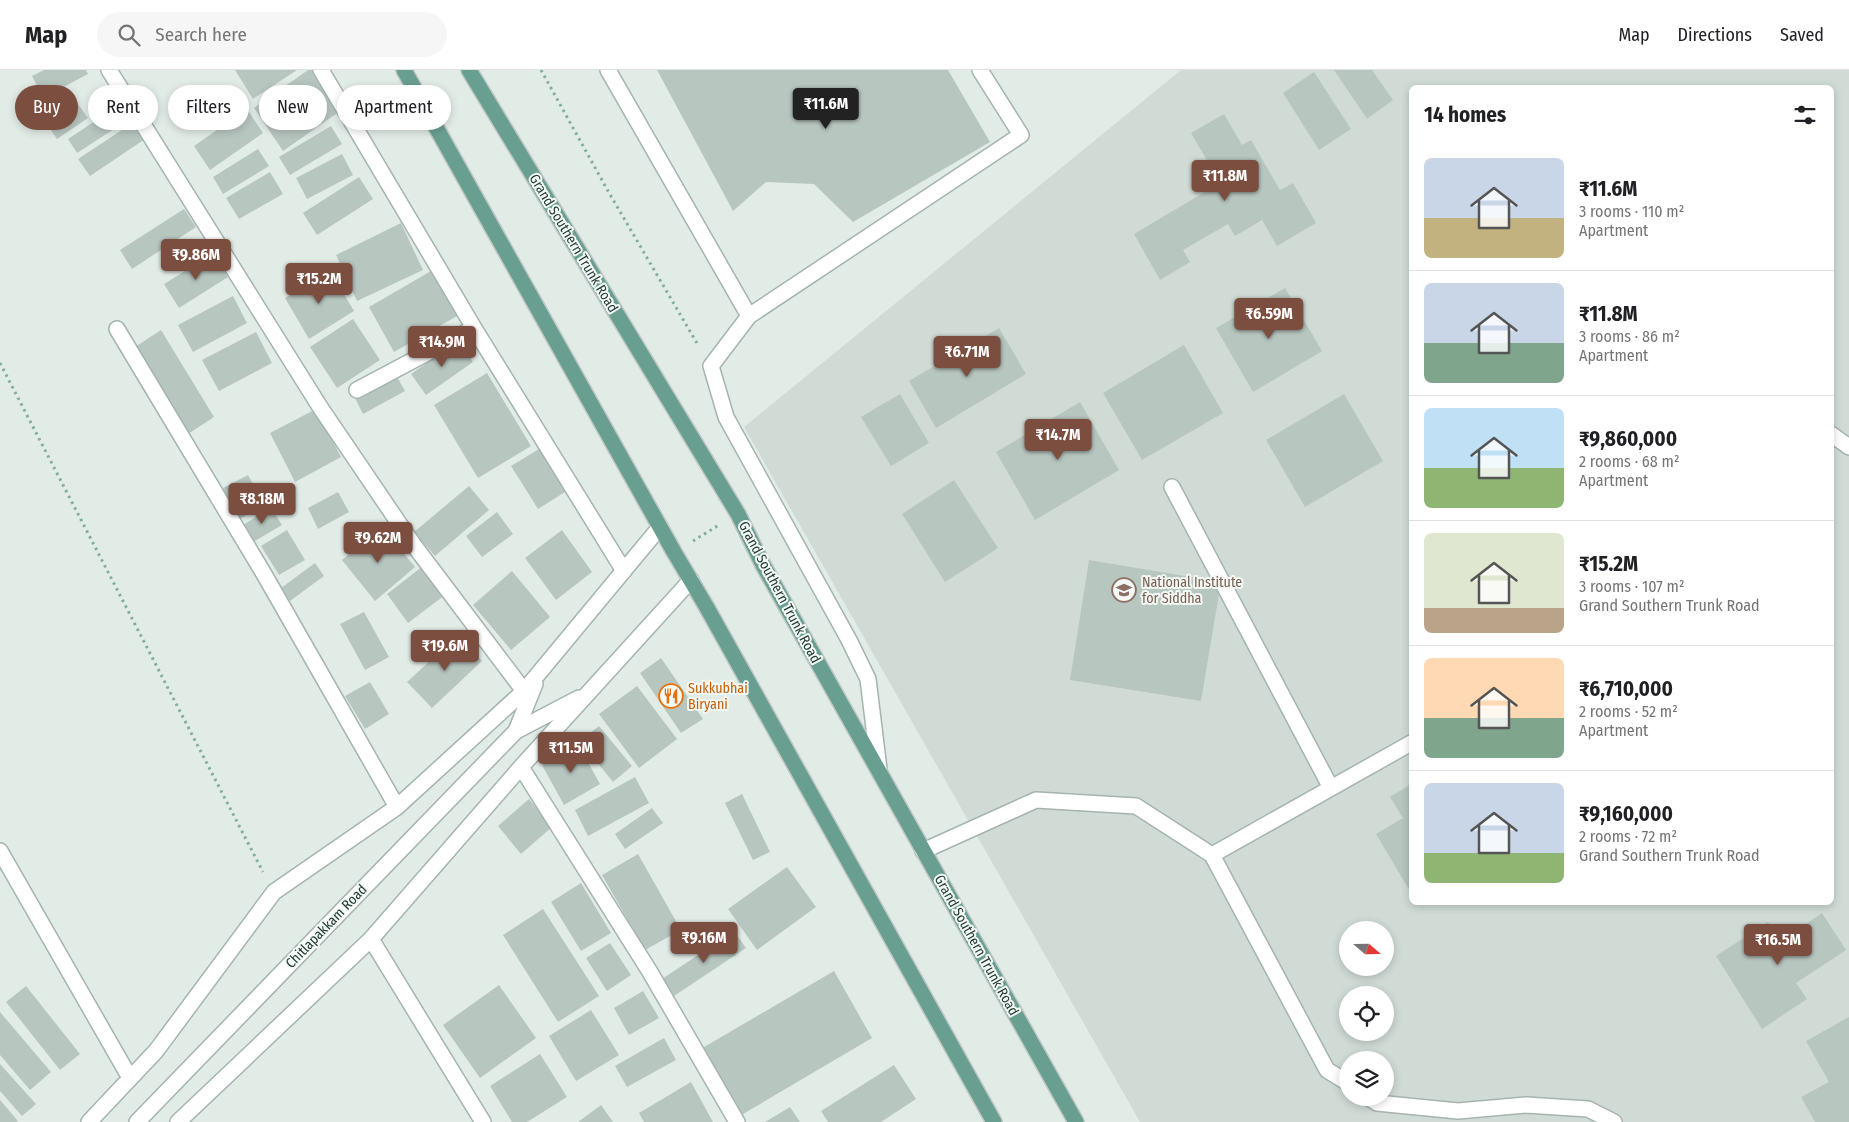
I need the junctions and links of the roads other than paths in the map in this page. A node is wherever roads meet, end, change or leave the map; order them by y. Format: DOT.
graph roads {
  1 [pos="109,70"];
  2 [pos="321,70"];
  3 [pos="404,70"];
  4 [pos="469,70"];
  5 [pos="608,70"];
  6 [pos="980,70"];
  7 [pos="749,316"];
  8 [pos="474,328"];
  9 [pos="117,330"];
  10 [pos="357,390"];
  11 [pos="1834,436"];
  12 [pos="1849,446"];
  13 [pos="1172,487"];
  14 [pos="660,527"];
  15 [pos="624,570"];
  16 [pos="691,580"];
  17 [pos="540,671"];
  18 [pos="524,691"];
  19 [pos="587,694"];
  20 [pos="516,731"];
  21 [pos="1409,744"];
  22 [pos="521,767"];
  23 [pos="878,769"];
  24 [pos="1331,788"];
  25 [pos="397,807"];
  26 [pos="0,851"];
  27 [pos="924,851"];
  28 [pos="1212,855"];
  29 [pos="371,939"];
  30 [pos="1339,1077"];
  31 [pos="130,1078"];
  32 [pos="1394,1105"];
  33 [pos="90,1122"];
  34 [pos="137,1122"];
  35 [pos="178,1122"];
  36 [pos="483,1122"];
  37 [pos="737,1122"];
  38 [pos="994,1122"];
  39 [pos="1076,1122"];
  40 [pos="1614,1122"];
  1 -- 18 [label="street"];
  2 -- 8 [label="street"];
  3 -- 14 [label="main road"];
  4 -- 23 [label="main road, Grand Southern Trunk Road"];
  5 -- 7 [label="street"];
  6 -- 7 [label="street"];
  7 -- 23 [label="street"];
  8 -- 10 [label="street"];
  8 -- 15 [label="street"];
  9 -- 25 [label="street"];
  11 -- 12 [label="street"];
  13 -- 24 [label="street"];
  14 -- 15 [label="street"];
  14 -- 16 [label="main road"];
  15 -- 17 [label="street"];
  16 -- 19 [label="street"];
  16 -- 38 [label="main road"];
  17 -- 18 [label="street"];
  17 -- 20 [label="street"];
  18 -- 25 [label="street"];
  19 -- 20 [label="street"];
  19 -- 22 [label="street"];
  20 -- 34 [label="street, Chitlapakkam Road"];
  21 -- 24 [label="street"];
  22 -- 29 [label="street"];
  22 -- 37 [label="street"];
  23 -- 27 [label="main road, Grand Southern Trunk Road"];
  24 -- 28 [label="street"];
  25 -- 31 [label="street"];
  26 -- 31 [label="street"];
  27 -- 28 [label="street"];
  27 -- 39 [label="main road, Grand Southern Trunk Road"];
  28 -- 30 [label="street"];
  29 -- 35 [label="street"];
  29 -- 36 [label="street"];
  31 -- 33 [label="street"];
  32 -- 40 [label="street"];
}
